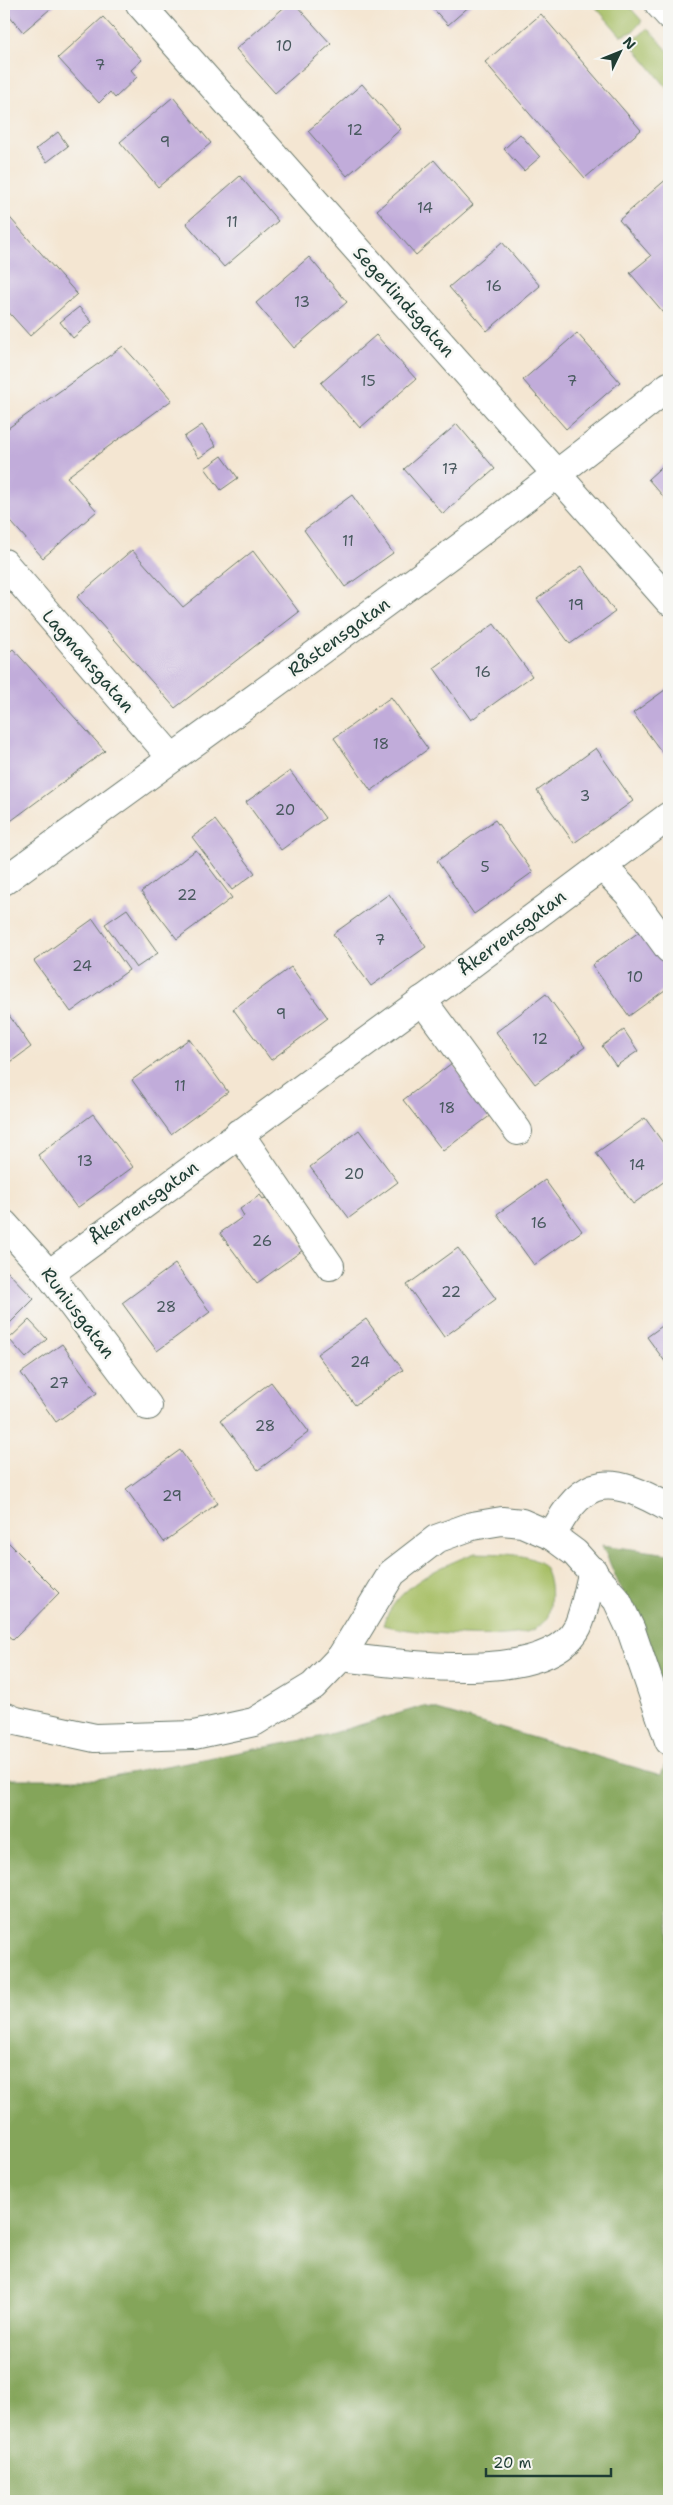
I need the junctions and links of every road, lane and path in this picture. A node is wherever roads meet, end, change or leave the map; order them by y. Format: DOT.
graph roads {
  1 [pos="140,4"];
  2 [pos="659,4"];
  3 [pos="669,15"];
  4 [pos="669,386"];
  5 [pos="557,476"];
  6 [pos="4,564"];
  7 [pos="669,601"];
  8 [pos="172,758"];
  9 [pos="669,816"];
  10 [pos="602,866"];
  11 [pos="4,881"];
  12 [pos="669,949"];
  13 [pos="422,1000"];
  14 [pos="518,1131"];
  15 [pos="239,1133"];
  16 [pos="4,1224"];
  17 [pos="330,1266"];
  18 [pos="49,1274"];
  19 [pos="148,1406"];
  20 [pos="669,1508"];
  21 [pos="552,1536"];
  22 [pos="593,1572"];
  23 [pos="340,1657"];
  24 [pos="4,1716"];
  25 [pos="669,1741"];
  1 -- 5 [label="street, Segerlindsgatan"];
  2 -- 3 [label="street"];
  4 -- 5 [label="street, Råstensgatan"];
  5 -- 7 [label="street, Segerlindsgatan"];
  5 -- 8 [label="street, Råstensgatan"];
  6 -- 8 [label="street, Lagmansgatan"];
  8 -- 11 [label="street, Råstensgatan"];
  9 -- 10 [label="street, Åkerrensgatan"];
  10 -- 12 [label="street"];
  10 -- 13 [label="street, Åkerrensgatan"];
  13 -- 14 [label="street"];
  13 -- 15 [label="street, Åkerrensgatan"];
  15 -- 17 [label="street"];
  15 -- 18 [label="street, Åkerrensgatan"];
  16 -- 18 [label="street, Runiusgatan"];
  18 -- 19 [label="street, Runiusgatan"];
  20 -- 21 [label="street"];
  21 -- 22 [label="street"];
  21 -- 23 [label="street"];
  22 -- 23 [label="street"];
  22 -- 25 [label="street"];
  23 -- 24 [label="street"];
}
